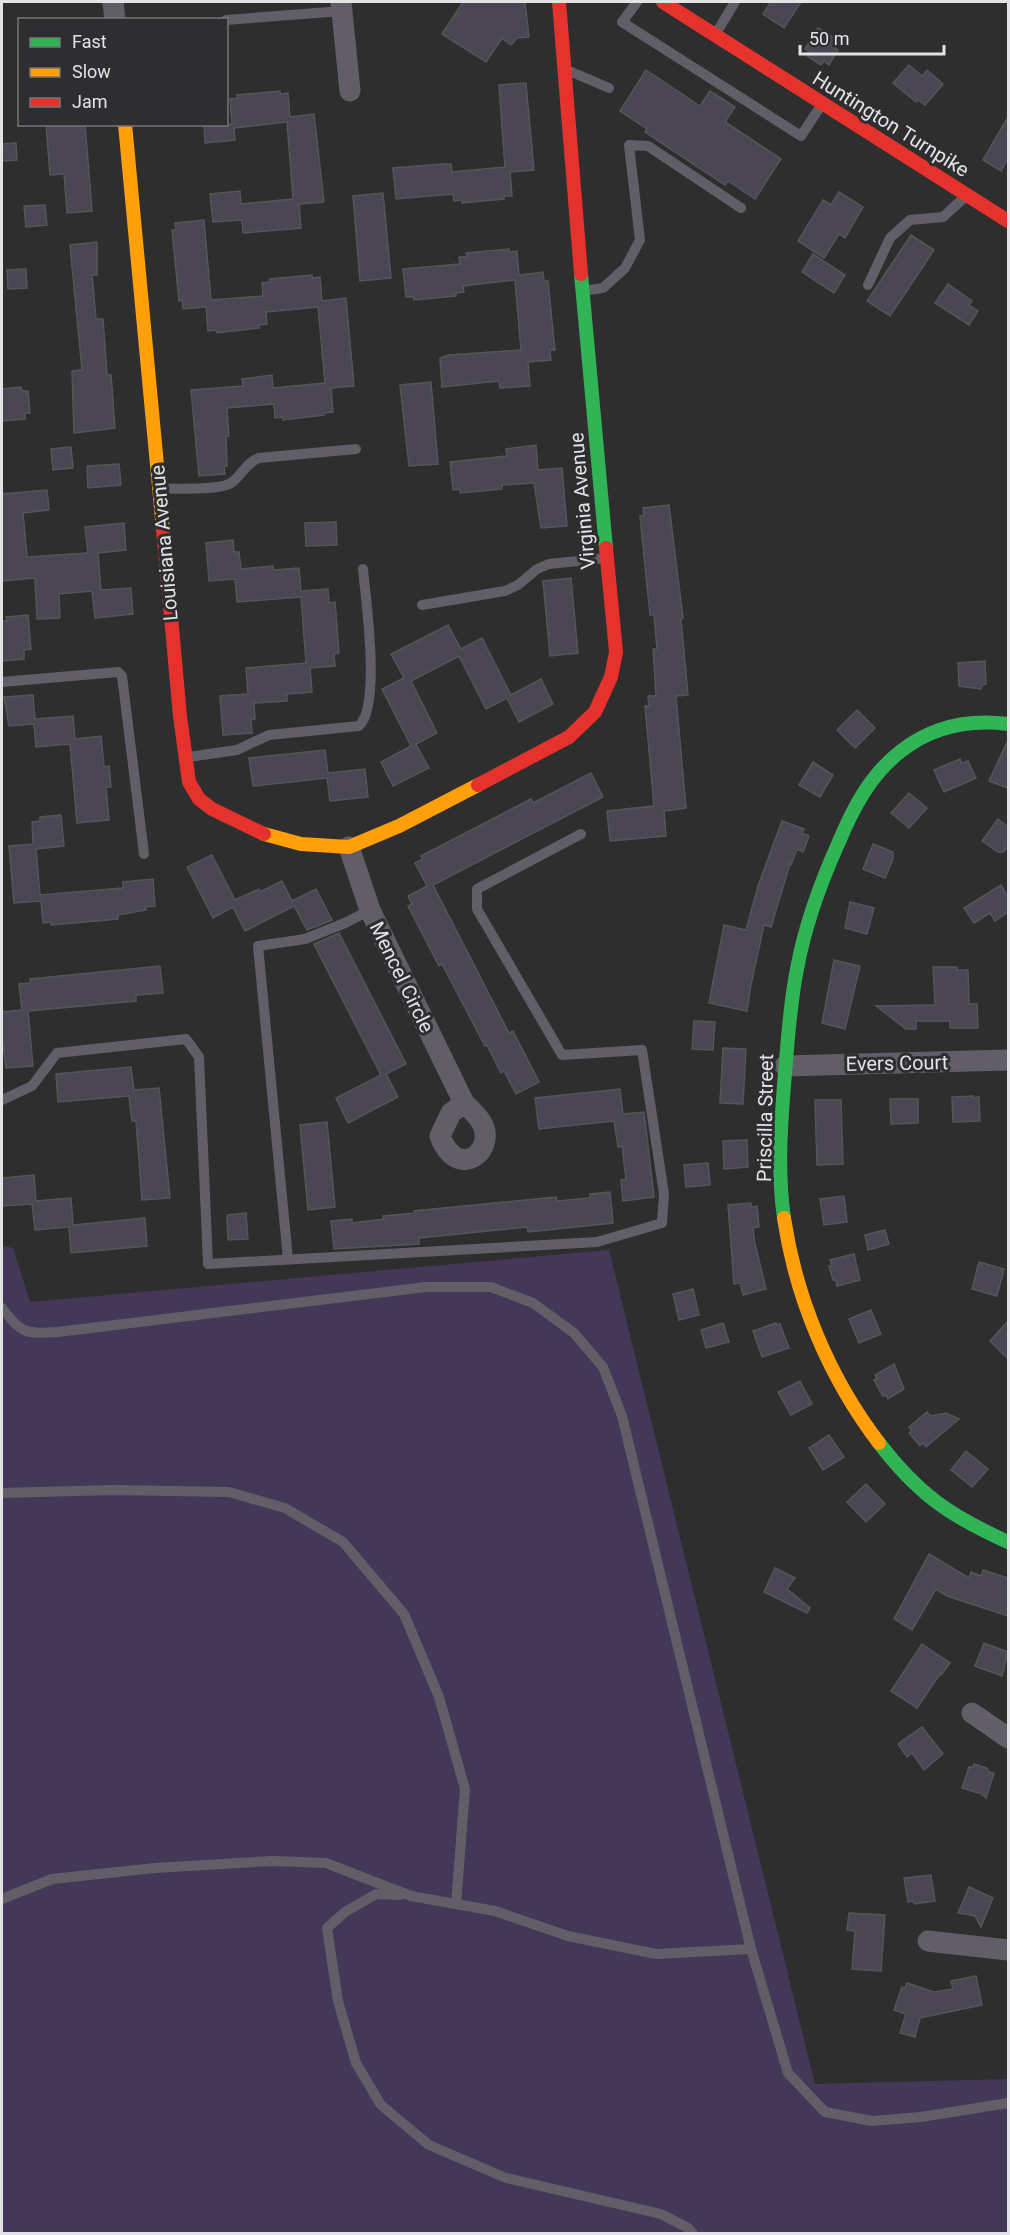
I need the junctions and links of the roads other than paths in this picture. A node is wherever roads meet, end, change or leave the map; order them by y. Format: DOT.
graph roads {
  1 [pos="113,2"];
  2 [pos="559,2"];
  3 [pos="637,2"];
  4 [pos="663,2"];
  5 [pos="735,2"];
  6 [pos="341,6"];
  7 [pos="115,18"];
  8 [pos="228,20"];
  9 [pos="715,35"];
  10 [pos="564,68"];
  11 [pos="609,88"];
  12 [pos="350,91"];
  13 [pos="822,104"];
  14 [pos="125,126"];
  15 [pos="967,195"];
  16 [pos="741,208"];
  17 [pos="1008,221"];
  18 [pos="868,285"];
  19 [pos="582,291"];
  20 [pos="356,449"];
  21 [pos="159,489"];
  22 [pos="607,558"];
  23 [pos="363,569"];
  24 [pos="422,605"];
  25 [pos="2,682"];
  26 [pos="1008,724"];
  27 [pos="184,757"];
  28 [pos="581,834"];
  29 [pos="349,847"];
  30 [pos="144,854"];
  31 [pos="370,910"];
  32 [pos="1008,1060"];
  33 [pos="785,1066"];
  34 [pos="2,1100"];
  35 [pos="464,1103"];
  36 [pos="288,1259"];
  37 [pos="2,1308"];
  38 [pos="2,1493"];
  39 [pos="1008,1542"];
  40 [pos="972,1713"];
  41 [pos="1008,1738"];
  42 [pos="411,1896"];
  43 [pos="2,1899"];
  44 [pos="456,1904"];
  45 [pos="928,1941"];
  46 [pos="751,1949"];
  47 [pos="1008,1950"];
  48 [pos="1008,2103"];
  49 [pos="693,2234"];
  1 -- 7 [label="street"];
  2 -- 10 [label="street, Virginia Avenue"];
  3 -- 13 [label="lane"];
  4 -- 9 [label="street, Huntington Turnpike"];
  5 -- 9 [label="lane"];
  6 -- 8 [label="lane"];
  6 -- 12 [label="street"];
  9 -- 13 [label="street, Huntington Turnpike"];
  10 -- 11 [label="lane"];
  10 -- 19 [label="street, Virginia Avenue"];
  13 -- 15 [label="street, Huntington Turnpike"];
  14 -- 21 [label="street, Louisiana Avenue"];
  15 -- 17 [label="street, Huntington Turnpike"];
  15 -- 18 [label="lane"];
  16 -- 19 [label="lane"];
  19 -- 22 [label="street, Virginia Avenue"];
  20 -- 21 [label="lane"];
  21 -- 27 [label="street, Louisiana Avenue"];
  22 -- 24 [label="lane"];
  22 -- 29 [label="street, Virginia Avenue"];
  23 -- 27 [label="lane"];
  25 -- 30 [label="lane"];
  26 -- 33 [label="street, Priscilla Street"];
  27 -- 29 [label="street, Louisiana Avenue"];
  28 -- 36 [label="lane"];
  29 -- 31 [label="street, Mencel Circle"];
  31 -- 35 [label="street, Mencel Circle"];
  31 -- 36 [label="lane"];
  32 -- 33 [label="street, Evers Court"];
  33 -- 39 [label="street, Priscilla Street"];
  34 -- 36 [label="lane"];
  37 -- 46 [label="lane"];
  38 -- 44 [label="lane"];
  40 -- 41 [label="street"];
  42 -- 43 [label="lane"];
  42 -- 44 [label="lane"];
  42 -- 49 [label="lane"];
  44 -- 46 [label="lane"];
  45 -- 47 [label="street"];
  46 -- 48 [label="lane"];
}
